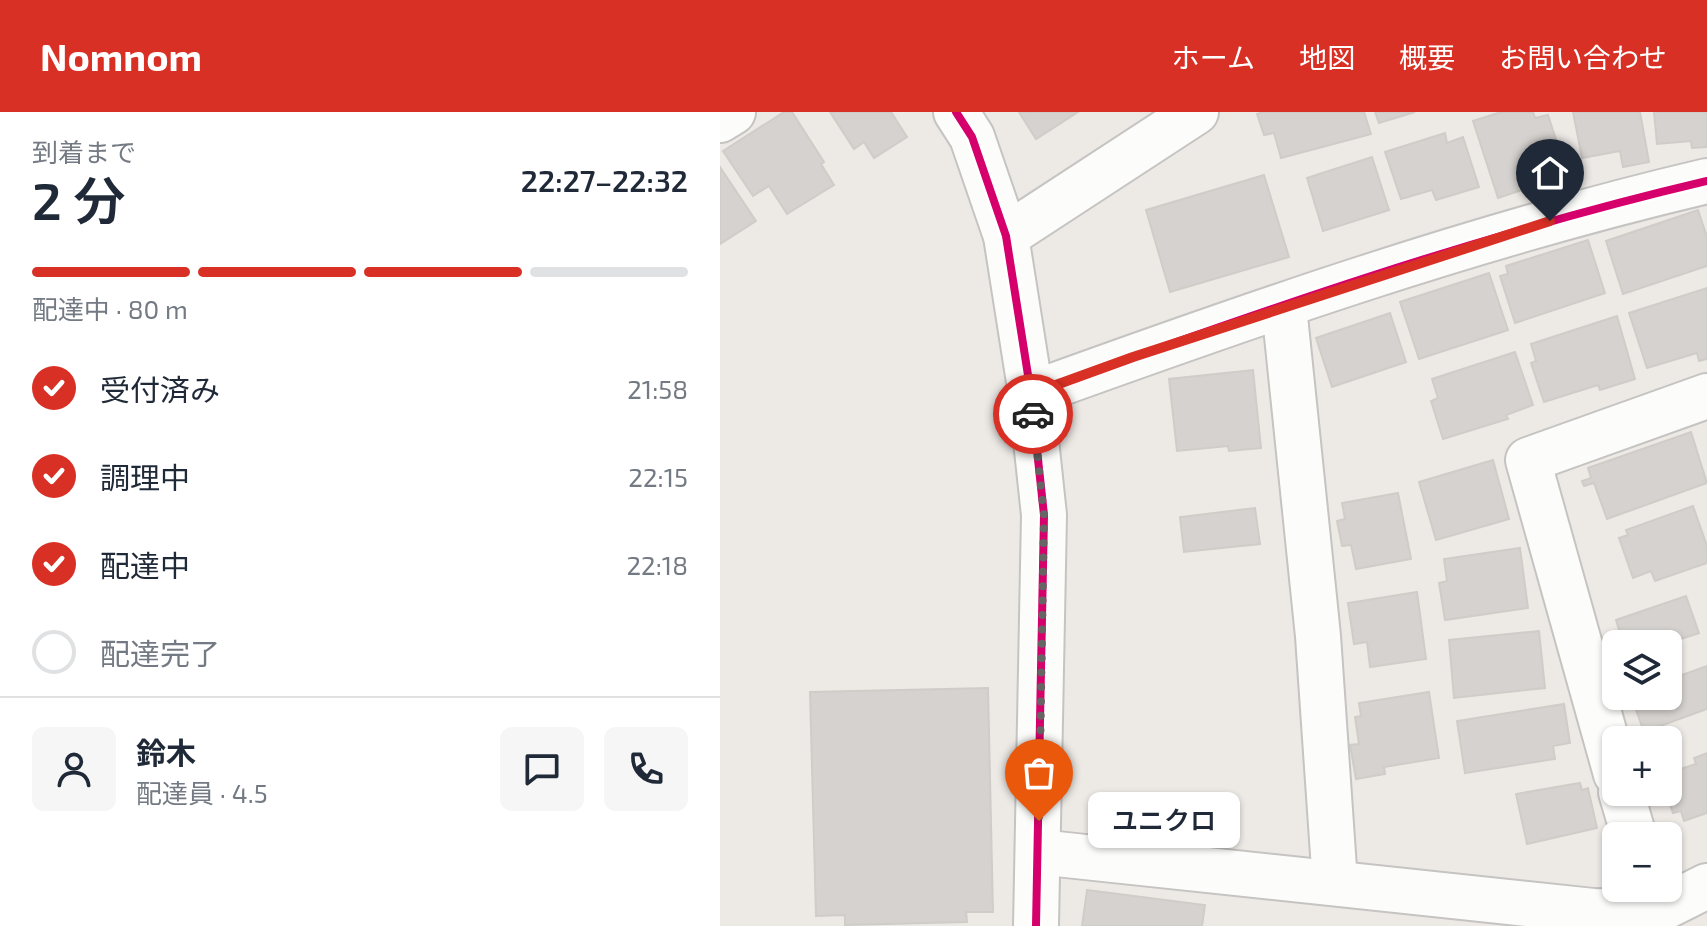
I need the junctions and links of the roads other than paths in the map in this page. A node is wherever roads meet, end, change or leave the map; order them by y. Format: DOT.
graph roads {
  1 [pos="733,112"];
  2 [pos="956,112"];
  3 [pos="1196,112"];
  4 [pos="720,120"];
  5 [pos="1707,181"];
  6 [pos="1006,236"];
  7 [pos="1284,307"];
  8 [pos="1031,394"];
  9 [pos="1707,396"];
  10 [pos="1603,726"];
  11 [pos="1038,852"];
  12 [pos="1335,883"];
  13 [pos="1707,886"];
  14 [pos="1682,892"];
  15 [pos="1641,902"];
  16 [pos="1036,926"];
  1 -- 4 [label="street"];
  2 -- 6 [label="street"];
  3 -- 6 [label="street"];
  5 -- 7 [label="street"];
  6 -- 8 [label="street"];
  7 -- 8 [label="street"];
  7 -- 12 [label="street"];
  8 -- 11 [label="street"];
  9 -- 10 [label="street"];
  11 -- 12 [label="street"];
  11 -- 16 [label="street"];
  12 -- 15 [label="street"];
  13 -- 14 [label="street"];
}
